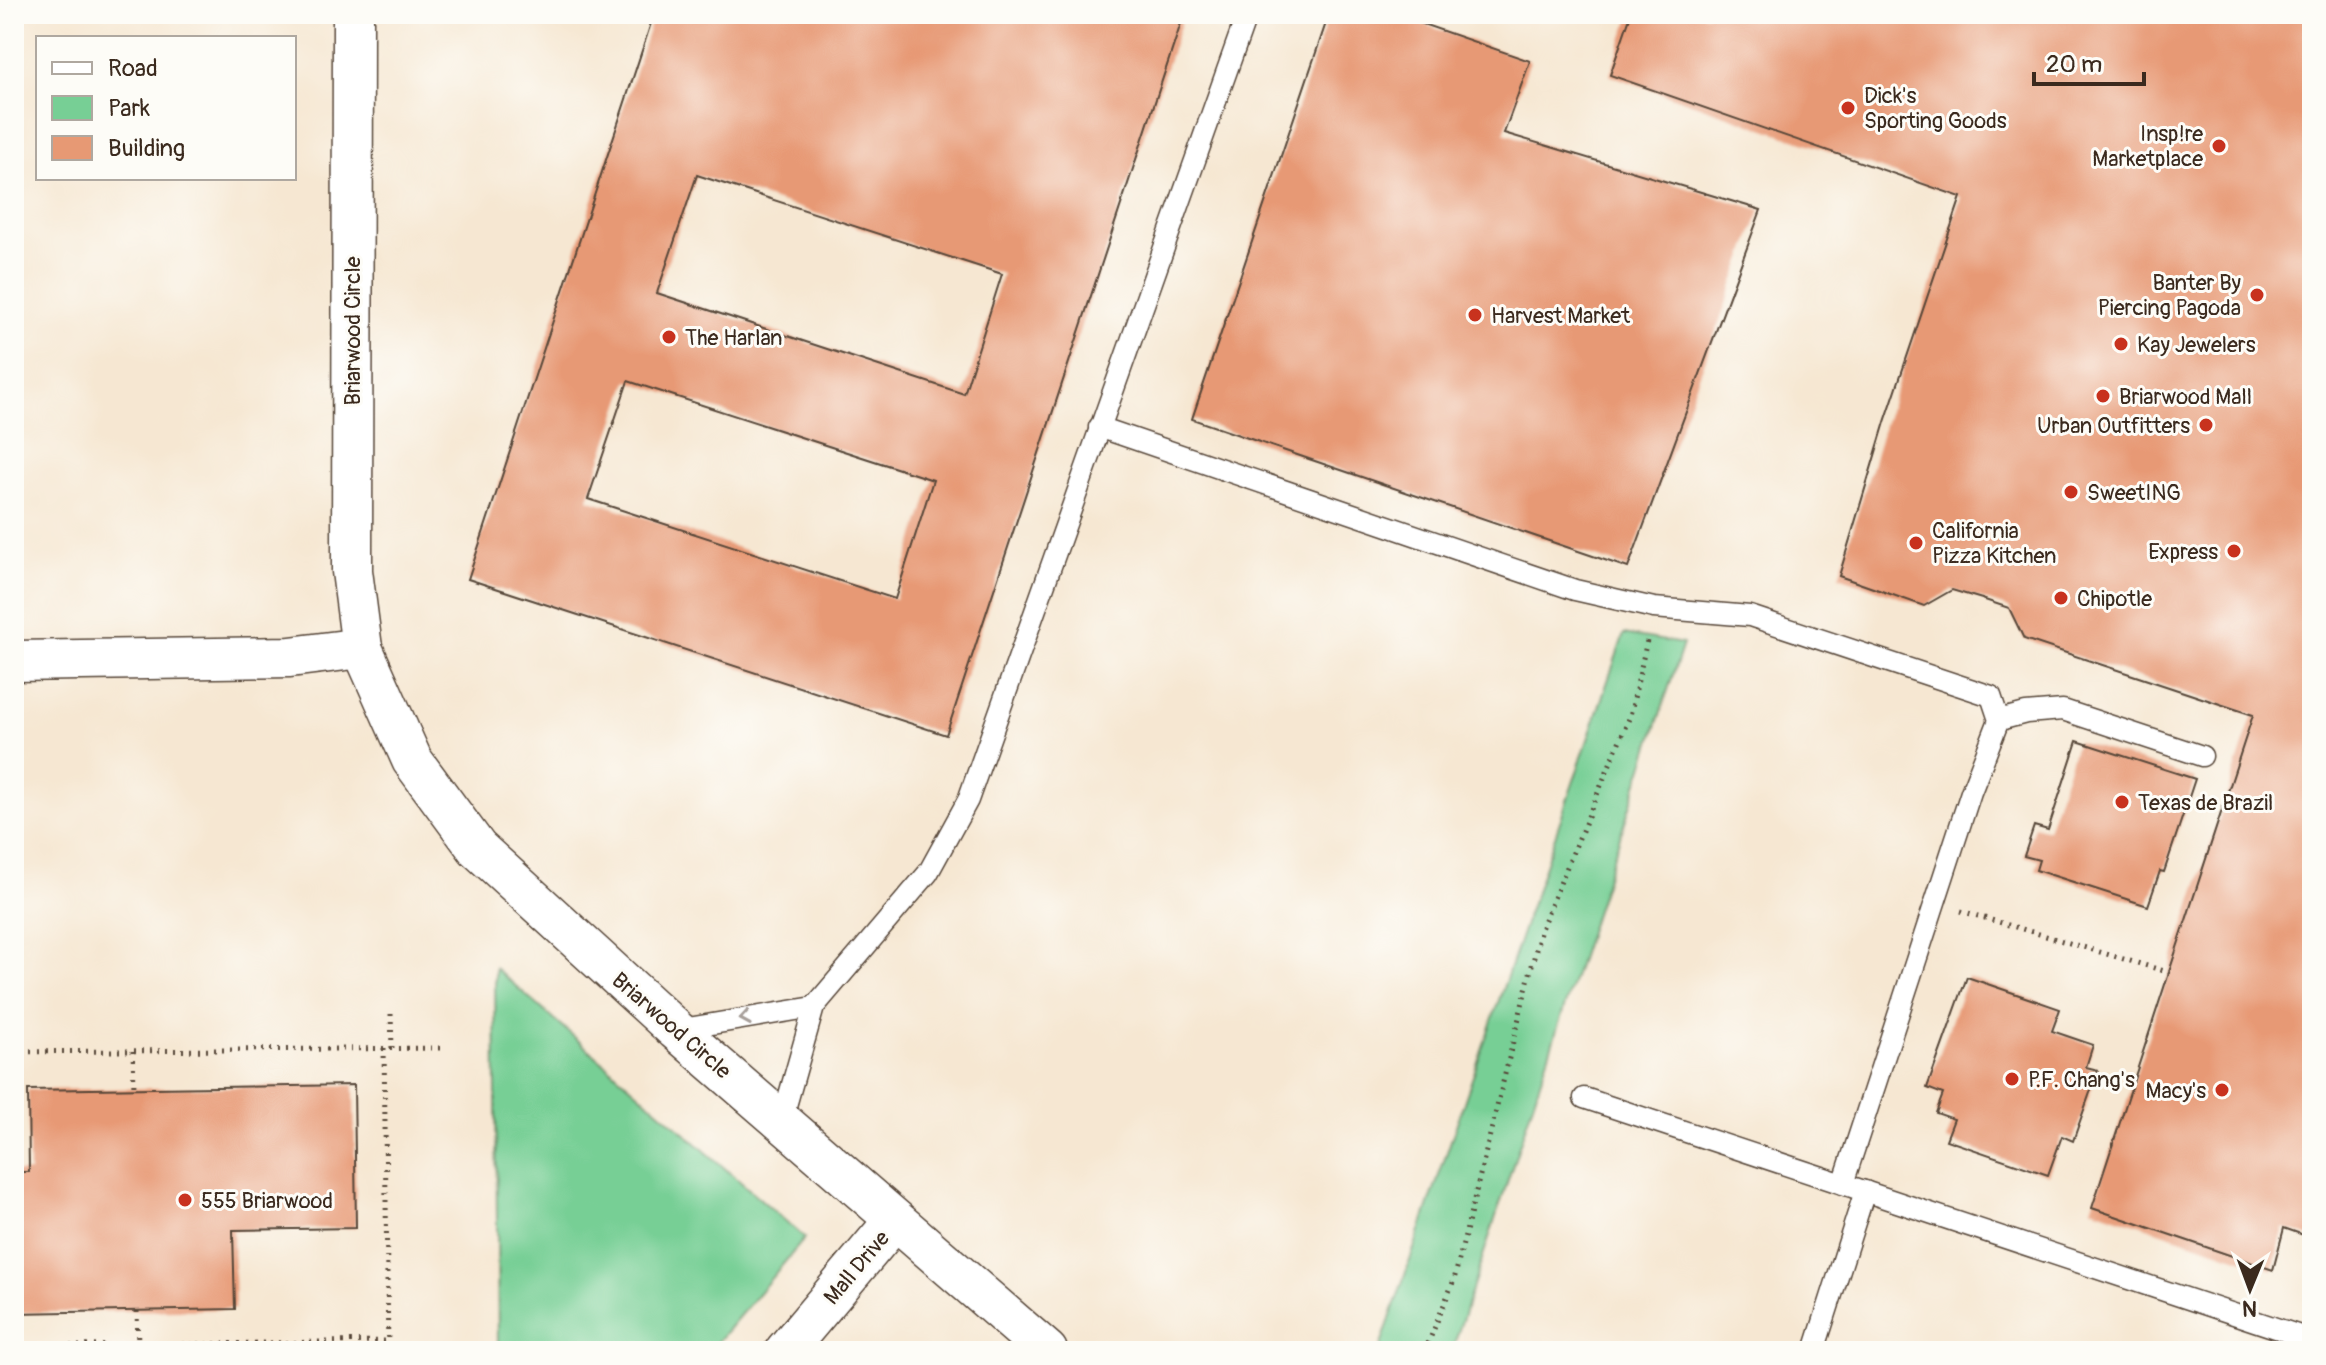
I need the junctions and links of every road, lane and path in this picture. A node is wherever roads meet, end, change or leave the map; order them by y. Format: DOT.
graph roads {
  1 [pos="353,14"];
  2 [pos="1247,14"];
  3 [pos="1099,427"];
  4 [pos="1654,608"];
  5 [pos="362,648"];
  6 [pos="14,661"];
  7 [pos="1999,720"];
  8 [pos="2202,756"];
  9 [pos="1935,903"];
  10 [pos="2171,973"];
  11 [pos="814,1007"];
  12 [pos="391,1014"];
  13 [pos="676,1030"];
  14 [pos="384,1048"];
  15 [pos="392,1048"];
  16 [pos="440,1048"];
  17 [pos="133,1051"];
  18 [pos="14,1052"];
  19 [pos="134,1089"];
  20 [pos="1584,1098"];
  21 [pos="782,1120"];
  22 [pos="1843,1184"];
  23 [pos="1865,1191"];
  24 [pos="895,1220"];
  25 [pos="137,1311"];
  26 [pos="2312,1340"];
  27 [pos="388,1341"];
  28 [pos="138,1345"];
  29 [pos="14,1347"];
  30 [pos="388,1351"];
  31 [pos="785,1351"];
  32 [pos="1047,1351"];
  33 [pos="1425,1351"];
  34 [pos="1814,1351"];
  1 -- 5 [label="street, Briarwood Circle"];
  2 -- 3 [label="lane"];
  3 -- 4 [label="lane"];
  3 -- 11 [label="lane"];
  4 -- 7 [label="lane"];
  4 -- 33 [label="path"];
  5 -- 6 [label="street"];
  5 -- 13 [label="street, Briarwood Circle"];
  7 -- 8 [label="lane"];
  7 -- 9 [label="lane"];
  9 -- 10 [label="path"];
  9 -- 22 [label="lane"];
  11 -- 13 [label="lane, one-way"];
  11 -- 21 [label="lane"];
  12 -- 15 [label="path"];
  13 -- 21 [label="street, Briarwood Circle"];
  14 -- 15 [label="path"];
  14 -- 17 [label="path"];
  14 -- 27 [label="path"];
  15 -- 16 [label="path"];
  17 -- 18 [label="path"];
  17 -- 19 [label="path"];
  20 -- 22 [label="lane"];
  21 -- 24 [label="street, Briarwood Circle"];
  22 -- 23 [label="lane"];
  23 -- 26 [label="lane"];
  23 -- 34 [label="lane"];
  24 -- 31 [label="street, Mall Drive"];
  24 -- 32 [label="street, Briarwood Circle"];
  25 -- 28 [label="path"];
  27 -- 28 [label="path"];
  27 -- 30 [label="path"];
  28 -- 29 [label="path"];
}
